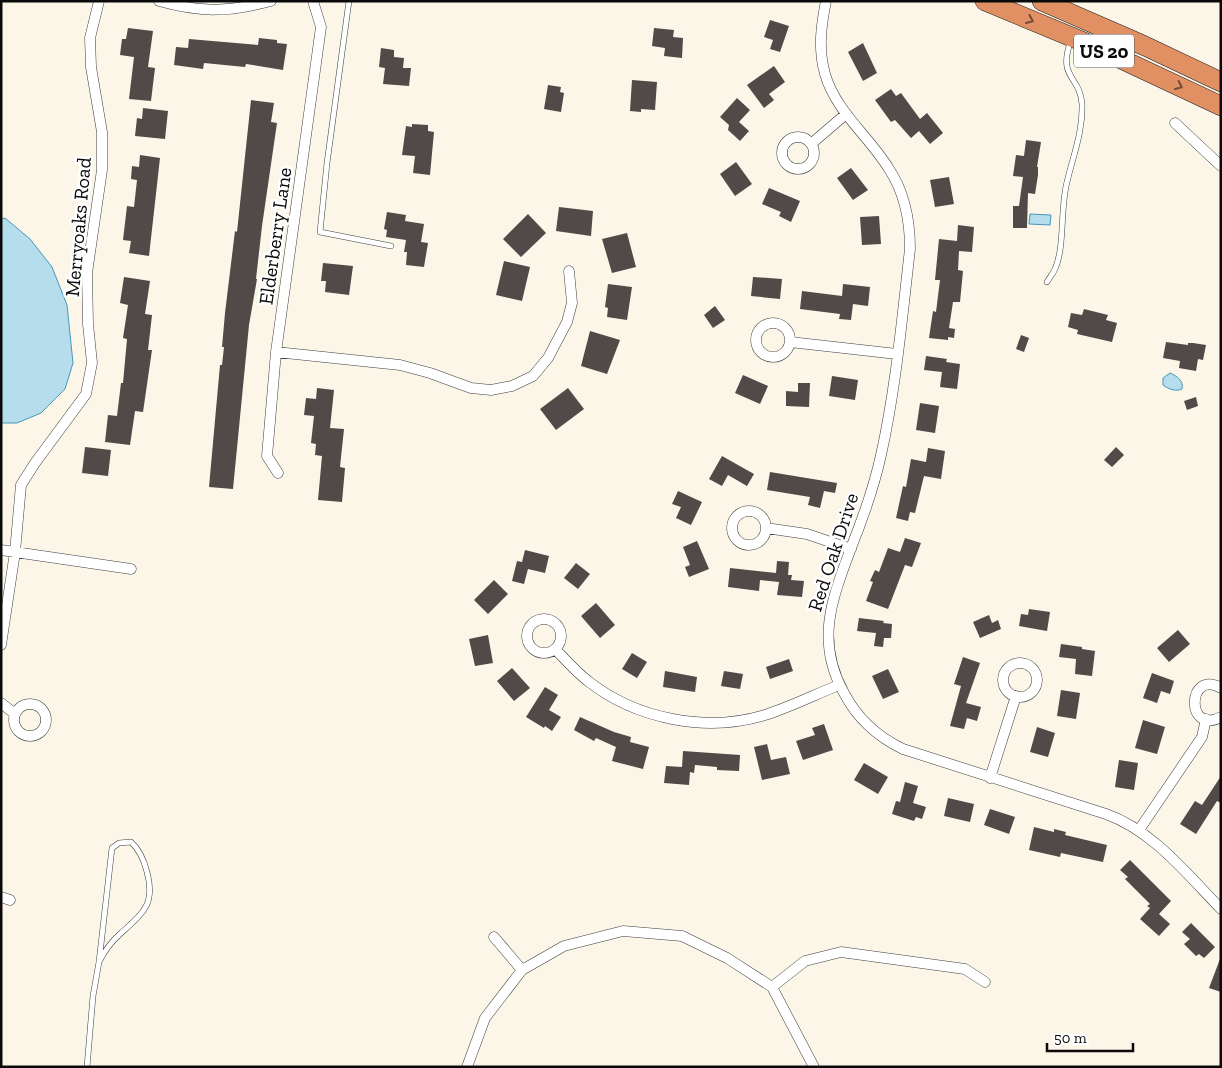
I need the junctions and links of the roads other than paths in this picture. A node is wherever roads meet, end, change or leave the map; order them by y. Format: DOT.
graph roads {
  1 [pos="99,1"];
  2 [pos="159,1"];
  3 [pos="271,1"];
  4 [pos="313,1"];
  5 [pos="350,1"];
  6 [pos="826,1"];
  7 [pos="985,1"];
  8 [pos="1042,1"];
  9 [pos="1072,37"];
  10 [pos="1221,82"];
  11 [pos="1221,106"];
  12 [pos="846,114"];
  13 [pos="1175,123"];
  14 [pos="811,144"];
  15 [pos="1221,166"];
  16 [pos="391,246"];
  17 [pos="569,271"];
  18 [pos="1047,282"];
  19 [pos="790,342"];
  20 [pos="276,352"];
  21 [pos="897,354"];
  22 [pos="278,473"];
  23 [pos="766,528"];
  24 [pos="851,549"];
  25 [pos="1,550"];
  26 [pos="15,552"];
  27 [pos="131,569"];
  28 [pos="1,645"];
  29 [pos="555,650"];
  30 [pos="839,685"];
  31 [pos="1221,688"];
  32 [pos="1016,696"];
  33 [pos="1,703"];
  34 [pos="15,714"];
  35 [pos="1221,717"];
  36 [pos="1206,719"];
  37 [pos="990,778"];
  38 [pos="1139,830"];
  39 [pos="1221,909"];
  40 [pos="494,937"];
  41 [pos="99,962"];
  42 [pos="522,970"];
  43 [pos="985,982"];
  44 [pos="772,987"];
  45 [pos="86,1067"];
  46 [pos="467,1067"];
  47 [pos="814,1067"];
  1 -- 26 [label="street, Merryoaks Road"];
  2 -- 3 [label="street"];
  4 -- 20 [label="street, Elderberry Lane"];
  5 -- 16 [label="lane"];
  6 -- 12 [label="street, Red Oak Drive"];
  7 -- 9 [label="highway, US 20, one-way"];
  8 -- 10 [label="highway, US 20"];
  9 -- 11 [label="highway, US 20, one-way"];
  9 -- 18 [label="lane"];
  12 -- 14 [label="street"];
  12 -- 21 [label="street, Red Oak Drive"];
  13 -- 15 [label="street"];
  17 -- 20 [label="street"];
  19 -- 21 [label="street"];
  20 -- 22 [label="street, Elderberry Lane"];
  21 -- 24 [label="street, Red Oak Drive"];
  23 -- 24 [label="street"];
  24 -- 30 [label="street, Red Oak Drive"];
  25 -- 26 [label="street"];
  26 -- 27 [label="street"];
  26 -- 28 [label="street, Merryoaks Road"];
  29 -- 30 [label="street"];
  30 -- 37 [label="street, Red Oak Drive"];
  31 -- 36 [label="street"];
  32 -- 37 [label="street"];
  33 -- 34 [label="street"];
  35 -- 36 [label="street"];
  36 -- 38 [label="street"];
  37 -- 38 [label="street, Red Oak Drive"];
  38 -- 39 [label="street, Red Oak Drive"];
  40 -- 42 [label="street"];
  41 -- 41 [label="lane"];
  41 -- 45 [label="lane"];
  42 -- 44 [label="street"];
  42 -- 46 [label="street"];
  43 -- 44 [label="street"];
  44 -- 47 [label="street"];
}
